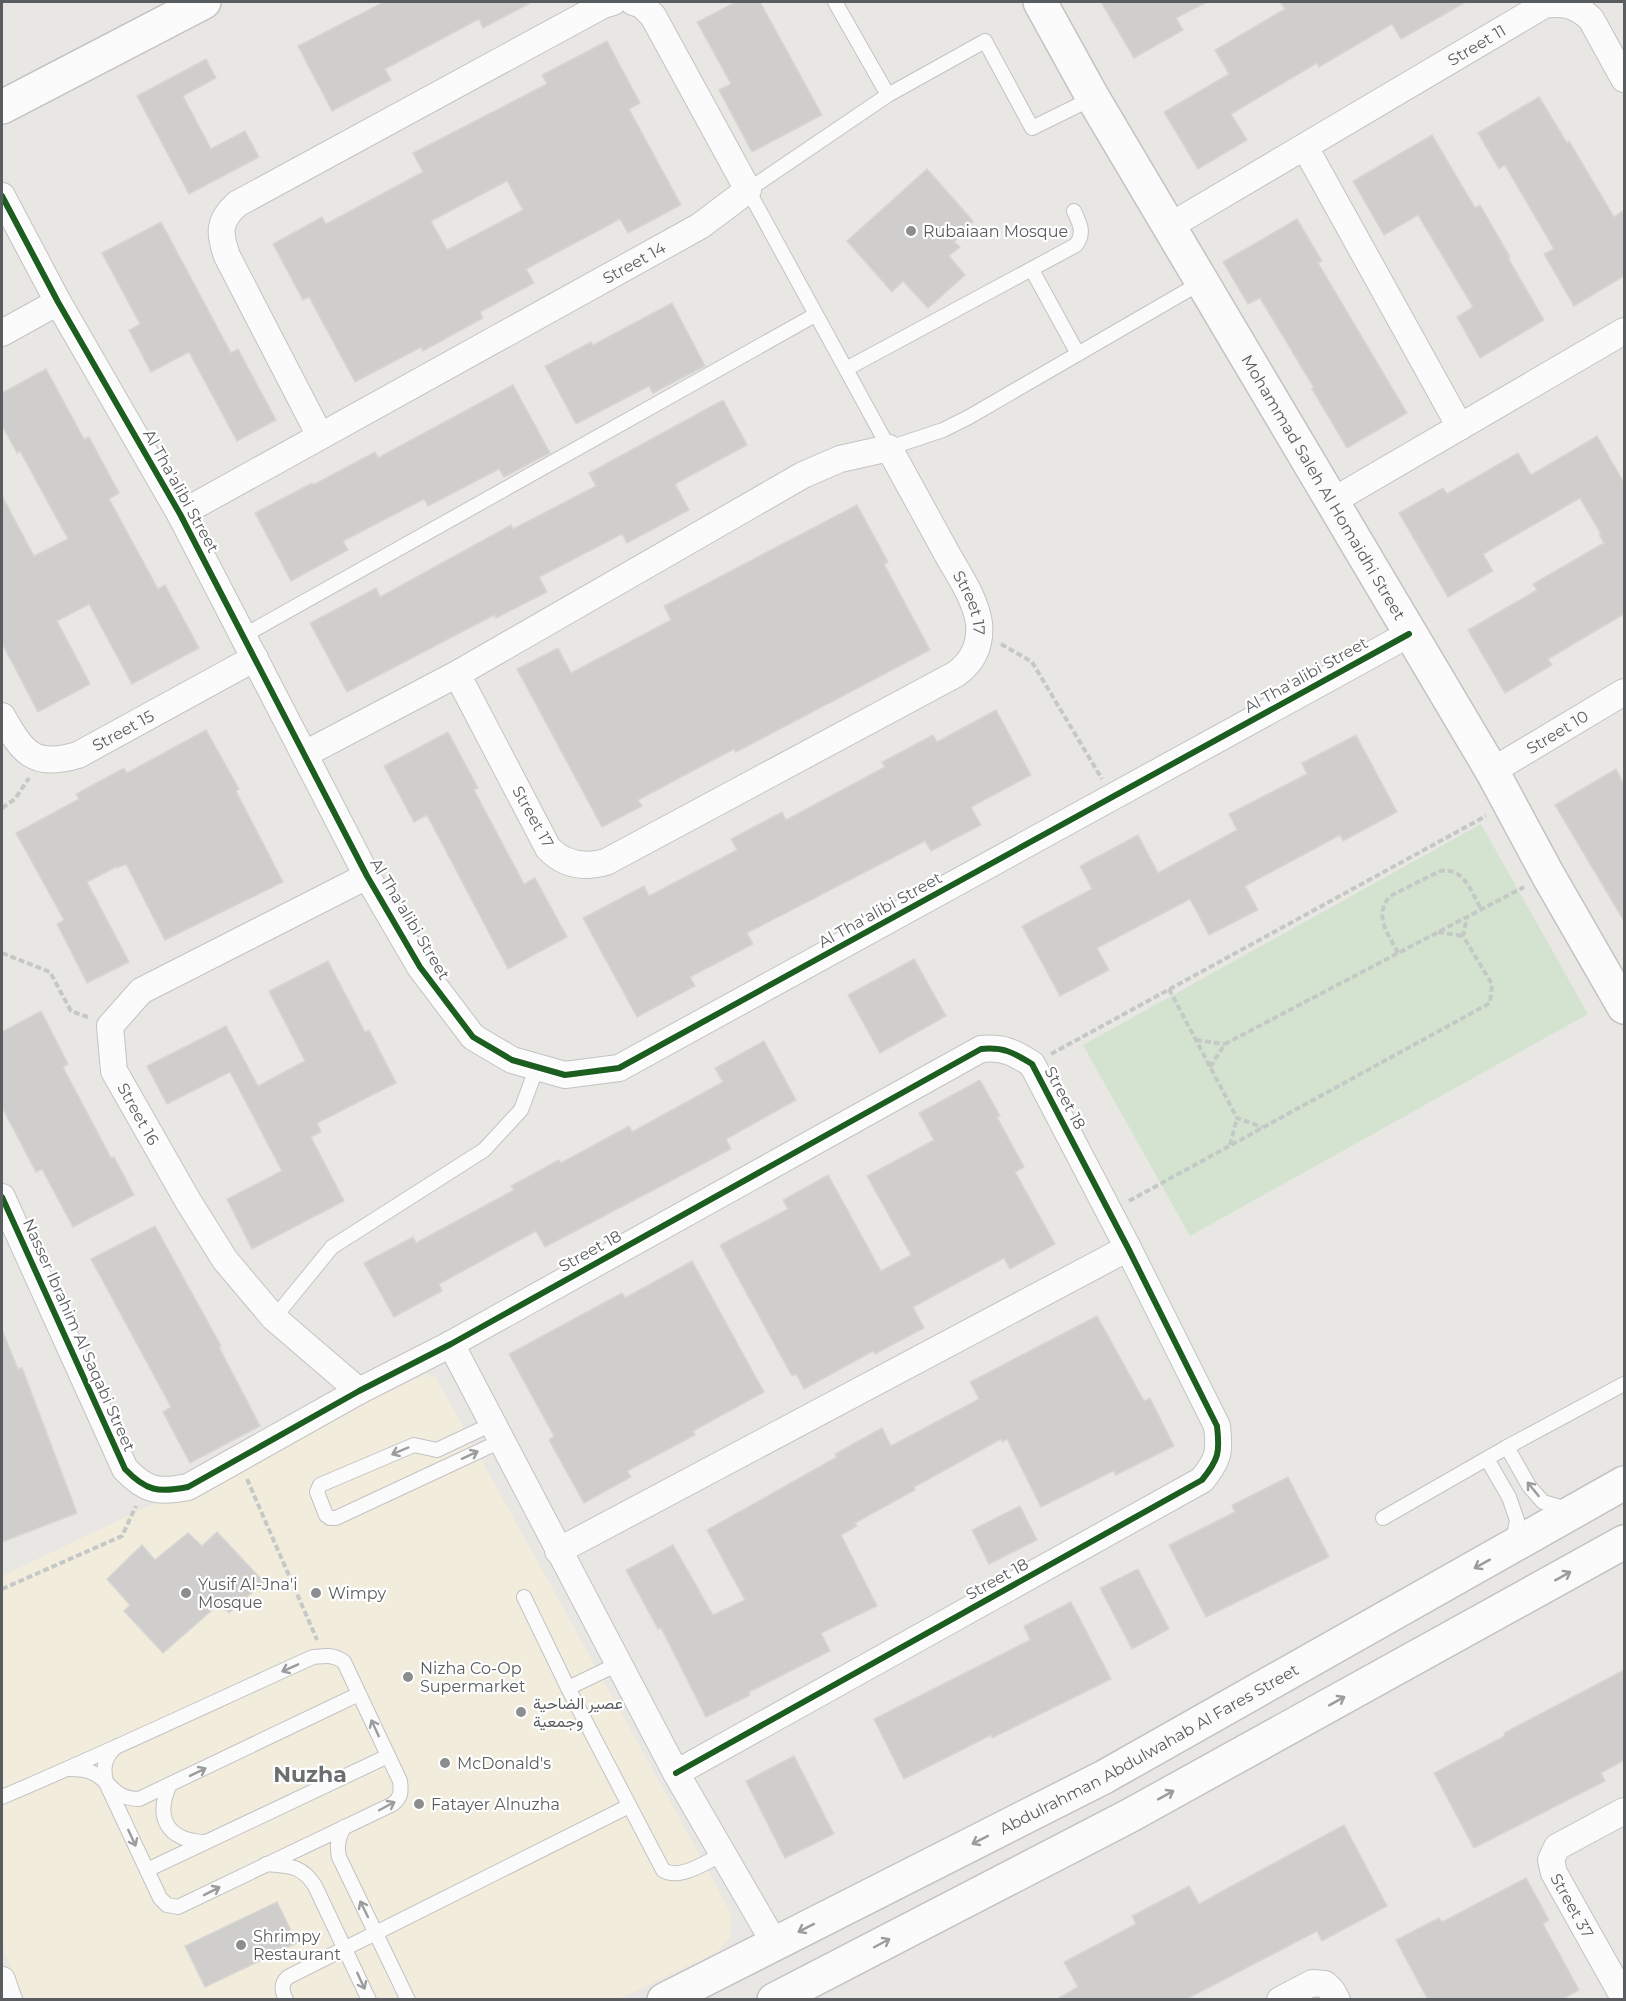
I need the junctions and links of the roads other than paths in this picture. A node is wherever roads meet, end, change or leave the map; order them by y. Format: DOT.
graph roads {
  1 [pos="204,2"];
  2 [pos="612,2"];
  3 [pos="635,2"];
  4 [pos="835,2"];
  5 [pos="1040,2"];
  6 [pos="1566,3"];
  7 [pos="1624,79"];
  8 [pos="888,95"];
  9 [pos="1093,98"];
  10 [pos="2,107"];
  11 [pos="1305,147"];
  12 [pos="748,190"];
  13 [pos="2,196"];
  14 [pos="1074,211"];
  15 [pos="1170,226"];
  16 [pos="1032,270"];
  17 [pos="1202,282"];
  18 [pos="58,302"];
  19 [pos="815,315"];
  20 [pos="1624,331"];
  21 [pos="2,333"];
  22 [pos="1078,354"];
  23 [pos="846,369"];
  24 [pos="1460,427"];
  25 [pos="320,436"];
  26 [pos="889,448"];
  27 [pos="1331,502"];
  28 [pos="180,514"];
  29 [pos="1409,634"];
  30 [pos="249,647"];
  31 [pos="457,674"];
  32 [pos="1624,694"];
  33 [pos="2,716"];
  34 [pos="305,754"];
  35 [pos="1492,771"];
  36 [pos="367,876"];
  37 [pos="1624,1007"];
  38 [pos="537,1067"];
  39 [pos="2,1197"];
  40 [pos="1128,1248"];
  41 [pos="274,1318"];
  42 [pos="451,1344"];
  43 [pos="1624,1384"];
  44 [pos="359,1391"];
  45 [pos="497,1432"];
  46 [pos="1507,1448"];
  47 [pos="437,1450"];
  48 [pos="1487,1459"];
  49 [pos="445,1467"];
  50 [pos="1624,1484"];
  51 [pos="142,1485"];
  52 [pos="1575,1511"];
  53 [pos="1383,1518"];
  54 [pos="1624,1542"];
  55 [pos="1512,1547"];
  56 [pos="558,1551"];
  57 [pos="524,1597"];
  58 [pos="618,1664"];
  59 [pos="568,1688"];
  60 [pos="359,1694"];
  61 [pos="117,1746"];
  62 [pos="388,1756"];
  63 [pos="67,1769"];
  64 [pos="676,1773"];
  65 [pos="1104,1777"];
  66 [pos="108,1785"];
  67 [pos="169,1786"];
  68 [pos="2,1797"];
  69 [pos="629,1806"];
  70 [pos="1041,1809"];
  71 [pos="1624,1811"];
  72 [pos="1129,1816"];
  73 [pos="344,1827"];
  74 [pos="206,1842"];
  75 [pos="1061,1850"];
  76 [pos="723,1854"];
  77 [pos="266,1864"];
  78 [pos="147,1870"];
  79 [pos="376,1933"];
  80 [pos="775,1944"];
  81 [pos="346,1948"];
  82 [pos="2,1980"];
  83 [pos="1624,1998"];
  84 [pos="9,2000"];
  85 [pos="286,2000"];
  86 [pos="369,2000"];
  87 [pos="408,2000"];
  88 [pos="664,2000"];
  89 [pos="774,2000"];
  90 [pos="1280,2000"];
  91 [pos="1337,2000"];
  1 -- 10 [label="street"];
  2 -- 25 [label="street"];
  3 -- 12 [label="street"];
  4 -- 8 [label="lane"];
  5 -- 9 [label="street, Mohammad Saleh Al Homaidhi Street"];
  6 -- 7 [label="street, Street 11"];
  6 -- 11 [label="street, Street 11"];
  8 -- 9 [label="lane"];
  8 -- 12 [label="lane"];
  9 -- 15 [label="street, Mohammad Saleh Al Homaidhi Street"];
  11 -- 15 [label="street, Street 11"];
  11 -- 24 [label="street"];
  12 -- 19 [label="lane"];
  12 -- 25 [label="street, Street 14"];
  13 -- 18 [label="street, Al Tha'alibi Street"];
  14 -- 16 [label="lane"];
  15 -- 17 [label="street, Mohammad Saleh Al Homaidhi Street"];
  16 -- 22 [label="lane"];
  16 -- 23 [label="lane"];
  17 -- 22 [label="lane"];
  17 -- 27 [label="street, Mohammad Saleh Al Homaidhi Street"];
  18 -- 21 [label="street"];
  18 -- 28 [label="street, Al Tha'alibi Street"];
  19 -- 23 [label="lane"];
  19 -- 30 [label="lane"];
  20 -- 24 [label="street"];
  22 -- 26 [label="lane"];
  23 -- 26 [label="lane"];
  24 -- 27 [label="street"];
  25 -- 28 [label="street, Street 14"];
  26 -- 31 [label="street"];
  26 -- 31 [label="street, Street 17"];
  27 -- 29 [label="street, Mohammad Saleh Al Homaidhi Street"];
  28 -- 30 [label="street, Al Tha'alibi Street"];
  29 -- 35 [label="street, Mohammad Saleh Al Homaidhi Street"];
  29 -- 38 [label="street, Al Tha'alibi Street"];
  30 -- 33 [label="street, Street 15"];
  30 -- 34 [label="street, Al Tha'alibi Street"];
  31 -- 34 [label="street"];
  32 -- 35 [label="street, Street 10"];
  34 -- 36 [label="street, Al Tha'alibi Street"];
  35 -- 37 [label="street, Mohammad Saleh Al Homaidhi Street"];
  36 -- 38 [label="street, Al Tha'alibi Street"];
  36 -- 41 [label="street, Street 16"];
  38 -- 41 [label="lane"];
  39 -- 51 [label="street, Nasser Ibrahim Al Saqabi Street"];
  40 -- 42 [label="street, Street 18"];
  40 -- 56 [label="street"];
  40 -- 64 [label="street, Street 18"];
  41 -- 44 [label="street, Street 16"];
  42 -- 44 [label="street, Street 18"];
  42 -- 45 [label="street"];
  43 -- 46 [label="lane"];
  44 -- 51 [label="street, Street 18"];
  45 -- 47 [label="lane"];
  49 -- 45 [label="lane, one-way"];
  45 -- 56 [label="street"];
  46 -- 48 [label="lane"];
  52 -- 46 [label="lane, one-way"];
  47 -- 49 [label="lane"];
  47 -- 49 [label="lane, one-way"];
  48 -- 53 [label="lane"];
  48 -- 55 [label="lane"];
  50 -- 52 [label="street, Abdulrahman Abdulwahab Al Fares Street"];
  52 -- 55 [label="street, Abdulrahman Abdulwahab Al Fares Street"];
  72 -- 54 [label="street, one-way"];
  55 -- 65 [label="street, Abdulrahman Abdulwahab Al Fares Street, one-way"];
  56 -- 58 [label="street"];
  57 -- 59 [label="lane"];
  58 -- 59 [label="lane"];
  58 -- 64 [label="street"];
  59 -- 69 [label="lane"];
  60 -- 61 [label="lane, one-way"];
  62 -- 60 [label="lane, one-way"];
  67 -- 60 [label="lane, one-way"];
  61 -- 63 [label="lane"];
  61 -- 66 [label="lane"];
  73 -- 62 [label="lane, one-way"];
  62 -- 74 [label="lane"];
  63 -- 66 [label="lane"];
  63 -- 68 [label="lane"];
  64 -- 76 [label="street"];
  65 -- 70 [label="street, Abdulrahman Abdulwahab Al Fares Street"];
  65 -- 72 [label="street"];
  66 -- 67 [label="lane"];
  66 -- 78 [label="lane, one-way"];
  67 -- 74 [label="lane"];
  69 -- 76 [label="lane"];
  69 -- 79 [label="lane"];
  70 -- 75 [label="street"];
  70 -- 80 [label="street, Abdulrahman Abdulwahab Al Fares Street, one-way"];
  71 -- 83 [label="street, Street 37"];
  72 -- 75 [label="street"];
  73 -- 77 [label="lane"];
  79 -- 73 [label="lane, one-way"];
  74 -- 78 [label="lane"];
  89 -- 75 [label="street, one-way"];
  76 -- 80 [label="street"];
  78 -- 77 [label="lane, one-way"];
  77 -- 81 [label="lane"];
  79 -- 81 [label="lane"];
  79 -- 87 [label="lane"];
  80 -- 88 [label="street, Abdulrahman Abdulwahab Al Fares Street"];
  81 -- 85 [label="lane"];
  81 -- 86 [label="lane, one-way"];
  82 -- 84 [label="street"];
  90 -- 91 [label="street"];
}
